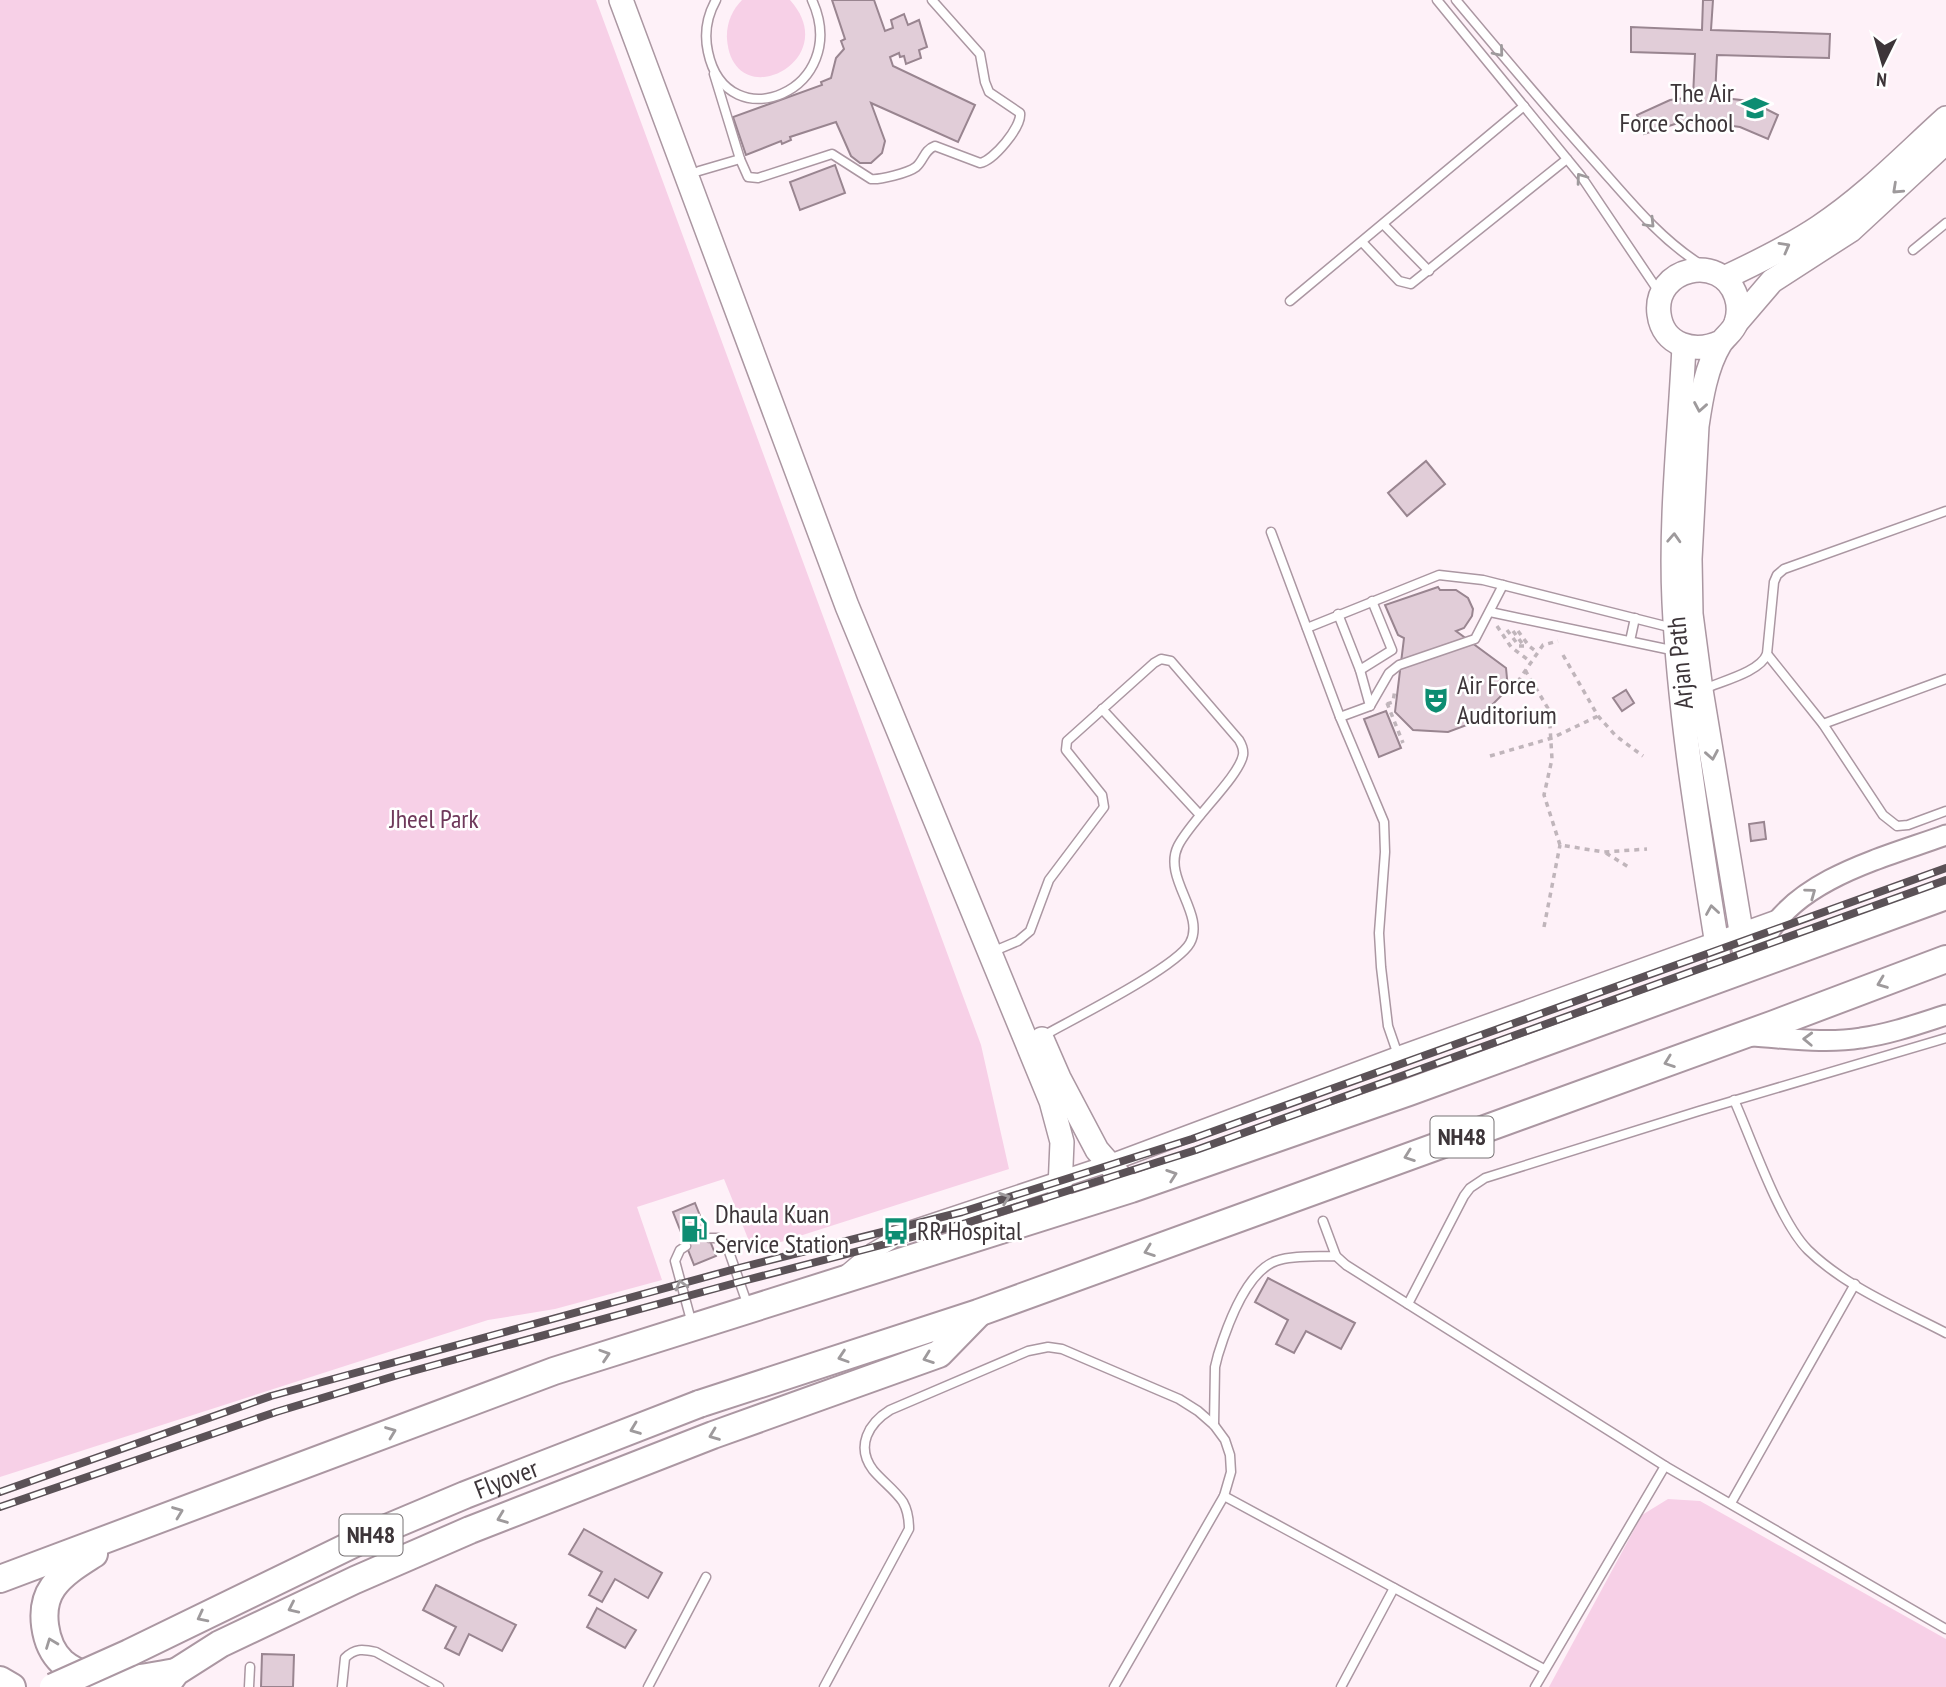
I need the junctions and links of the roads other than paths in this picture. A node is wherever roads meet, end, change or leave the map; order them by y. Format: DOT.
graph roads {
  1 [pos="621,0"];
  2 [pos="636,0"];
  3 [pos="716,0"];
  4 [pos="812,0"];
  5 [pos="932,0"];
  6 [pos="1437,0"];
  7 [pos="1455,0"];
  8 [pos="709,56"];
  9 [pos="1524,106"];
  10 [pos="1946,118"];
  11 [pos="1946,142"];
  12 [pos="740,159"];
  13 [pos="1567,159"];
  14 [pos="699,171"];
  15 [pos="1946,223"];
  16 [pos="1384,225"];
  17 [pos="1363,243"];
  18 [pos="1913,250"];
  19 [pos="1429,271"];
  20 [pos="1718,274"];
  21 [pos="1661,295"];
  22 [pos="1290,301"];
  23 [pos="1736,323"];
  24 [pos="1721,342"];
  25 [pos="1684,346"];
  26 [pos="1946,511"];
  27 [pos="1271,532"];
  28 [pos="1503,585"];
  29 [pos="1372,601"];
  30 [pos="1490,612"];
  31 [pos="1338,614"];
  32 [pos="1635,618"];
  33 [pos="1307,628"];
  34 [pos="1677,640"];
  35 [pos="1630,641"];
  36 [pos="1767,654"];
  37 [pos="1360,670"];
  38 [pos="1946,679"];
  39 [pos="1691,694"];
  40 [pos="1370,706"];
  41 [pos="1102,709"];
  42 [pos="1340,717"];
  43 [pos="1823,724"];
  44 [pos="1946,811"];
  45 [pos="1200,815"];
  46 [pos="1946,835"];
  47 [pos="1946,896"];
  48 [pos="1781,917"];
  49 [pos="1741,931"];
  50 [pos="1716,940"];
  51 [pos="999,949"];
  52 [pos="1946,959"];
  53 [pos="1751,966"];
  54 [pos="1722,977"];
  55 [pos="1946,1015"];
  56 [pos="1743,1035"];
  57 [pos="1041,1037"];
  58 [pos="1946,1038"];
  59 [pos="1398,1055"];
  60 [pos="1734,1100"];
  61 [pos="1068,1119"];
  62 [pos="1110,1163"];
  63 [pos="1061,1179"];
  64 [pos="1130,1189"];
  65 [pos="1059,1212"];
  66 [pos="1323,1221"];
  67 [pos="710,1238"];
  68 [pos="686,1246"];
  69 [pos="1336,1256"];
  70 [pos="836,1282"];
  71 [pos="1855,1284"];
  72 [pos="1408,1304"];
  73 [pos="750,1309"];
  74 [pos="978,1313"];
  75 [pos="693,1327"];
  76 [pos="1946,1333"];
  77 [pos="1214,1425"];
  78 [pos="1665,1466"];
  79 [pos="1224,1496"];
  80 [pos="1731,1503"];
  81 [pos="127,1531"];
  82 [pos="706,1577"];
  83 [pos="0,1579"];
  84 [pos="1394,1588"];
  85 [pos="1946,1629"];
  86 [pos="250,1667"];
  87 [pos="1544,1669"];
  88 [pos="170,1679"];
  89 [pos="0,1680"];
  90 [pos="12,1687"];
  91 [pos="53,1687"];
  92 [pos="249,1687"];
  93 [pos="342,1687"];
  94 [pos="439,1687"];
  95 [pos="648,1687"];
  96 [pos="824,1687"];
  97 [pos="1114,1687"];
  98 [pos="1341,1687"];
  99 [pos="1535,1687"];
  1 -- 61 [label="main road"];
  2 -- 14 [label="main road"];
  3 -- 8 [label="lane"];
  4 -- 8 [label="lane"];
  5 -- 12 [label="lane"];
  6 -- 9 [label="lane"];
  7 -- 20 [label="lane, one-way"];
  8 -- 12 [label="lane"];
  9 -- 13 [label="lane"];
  9 -- 16 [label="lane"];
  20 -- 10 [label="main road, one-way"];
  11 -- 23 [label="main road, one-way"];
  12 -- 14 [label="lane"];
  13 -- 19 [label="lane"];
  21 -- 13 [label="lane, one-way"];
  14 -- 51 [label="main road"];
  15 -- 18 [label="lane"];
  16 -- 17 [label="lane"];
  16 -- 19 [label="lane"];
  17 -- 19 [label="lane"];
  17 -- 22 [label="lane"];
  20 -- 21 [label="main road"];
  20 -- 23 [label="main road"];
  21 -- 25 [label="main road"];
  23 -- 24 [label="main road"];
  24 -- 25 [label="main road"];
  24 -- 39 [label="main road, Arjan Path, one-way"];
  34 -- 25 [label="main road, Arjan Path, one-way"];
  26 -- 36 [label="lane"];
  27 -- 33 [label="lane"];
  28 -- 29 [label="lane"];
  28 -- 30 [label="lane"];
  28 -- 32 [label="lane"];
  29 -- 31 [label="lane"];
  29 -- 37 [label="lane"];
  30 -- 35 [label="lane"];
  30 -- 40 [label="lane"];
  31 -- 33 [label="lane"];
  31 -- 37 [label="lane"];
  32 -- 34 [label="lane"];
  32 -- 35 [label="lane"];
  33 -- 42 [label="lane"];
  34 -- 35 [label="lane"];
  34 -- 39 [label="main road, Arjan Path"];
  36 -- 39 [label="lane"];
  36 -- 43 [label="lane"];
  37 -- 40 [label="lane"];
  38 -- 43 [label="lane"];
  39 -- 49 [label="main road, Arjan Path, one-way"];
  50 -- 39 [label="main road, Arjan Path, one-way"];
  40 -- 42 [label="lane"];
  41 -- 45 [label="lane"];
  41 -- 45 [label="lane"];
  41 -- 51 [label="lane"];
  42 -- 59 [label="lane"];
  43 -- 44 [label="lane"];
  45 -- 57 [label="lane"];
  48 -- 46 [label="street, one-way"];
  47 -- 53 [label="main road, NH48"];
  48 -- 49 [label="street"];
  48 -- 53 [label="street"];
  49 -- 50 [label="street"];
  49 -- 53 [label="main road, Arjan Path"];
  50 -- 54 [label="main road, Arjan Path"];
  50 -- 59 [label="street"];
  51 -- 57 [label="main road"];
  52 -- 56 [label="main road, NH48, one-way"];
  53 -- 54 [label="main road, NH48"];
  64 -- 54 [label="main road, NH48, one-way"];
  55 -- 56 [label="street, one-way"];
  56 -- 74 [label="main road, NH48, one-way"];
  57 -- 61 [label="main road"];
  58 -- 60 [label="lane"];
  59 -- 62 [label="street"];
  60 -- 71 [label="lane"];
  60 -- 72 [label="lane"];
  61 -- 62 [label="main road"];
  61 -- 63 [label="main road"];
  62 -- 63 [label="street"];
  62 -- 64 [label="main road"];
  63 -- 65 [label="main road"];
  70 -- 63 [label="street, one-way"];
  64 -- 65 [label="main road, NH48"];
  65 -- 70 [label="main road, NH48"];
  66 -- 69 [label="lane"];
  67 -- 73 [label="lane"];
  75 -- 68 [label="lane, one-way"];
  69 -- 72 [label="lane"];
  69 -- 77 [label="lane"];
  70 -- 73 [label="main road, NH48"];
  71 -- 76 [label="lane"];
  71 -- 80 [label="lane"];
  72 -- 78 [label="lane"];
  73 -- 75 [label="main road, NH48"];
  74 -- 88 [label="main road, one-way"];
  74 -- 91 [label="main road, Flyover / NH48, one-way, bridge"];
  81 -- 75 [label="main road, NH48, one-way"];
  77 -- 79 [label="lane"];
  77 -- 96 [label="lane"];
  78 -- 80 [label="lane"];
  78 -- 87 [label="lane"];
  79 -- 84 [label="lane"];
  79 -- 97 [label="lane"];
  80 -- 85 [label="lane"];
  81 -- 83 [label="main road, NH48"];
  88 -- 81 [label="main road, one-way"];
  82 -- 95 [label="lane"];
  84 -- 87 [label="lane"];
  84 -- 98 [label="lane"];
  86 -- 92 [label="lane"];
  87 -- 99 [label="lane"];
  89 -- 90 [label="main road"];
  93 -- 94 [label="lane"];
}
